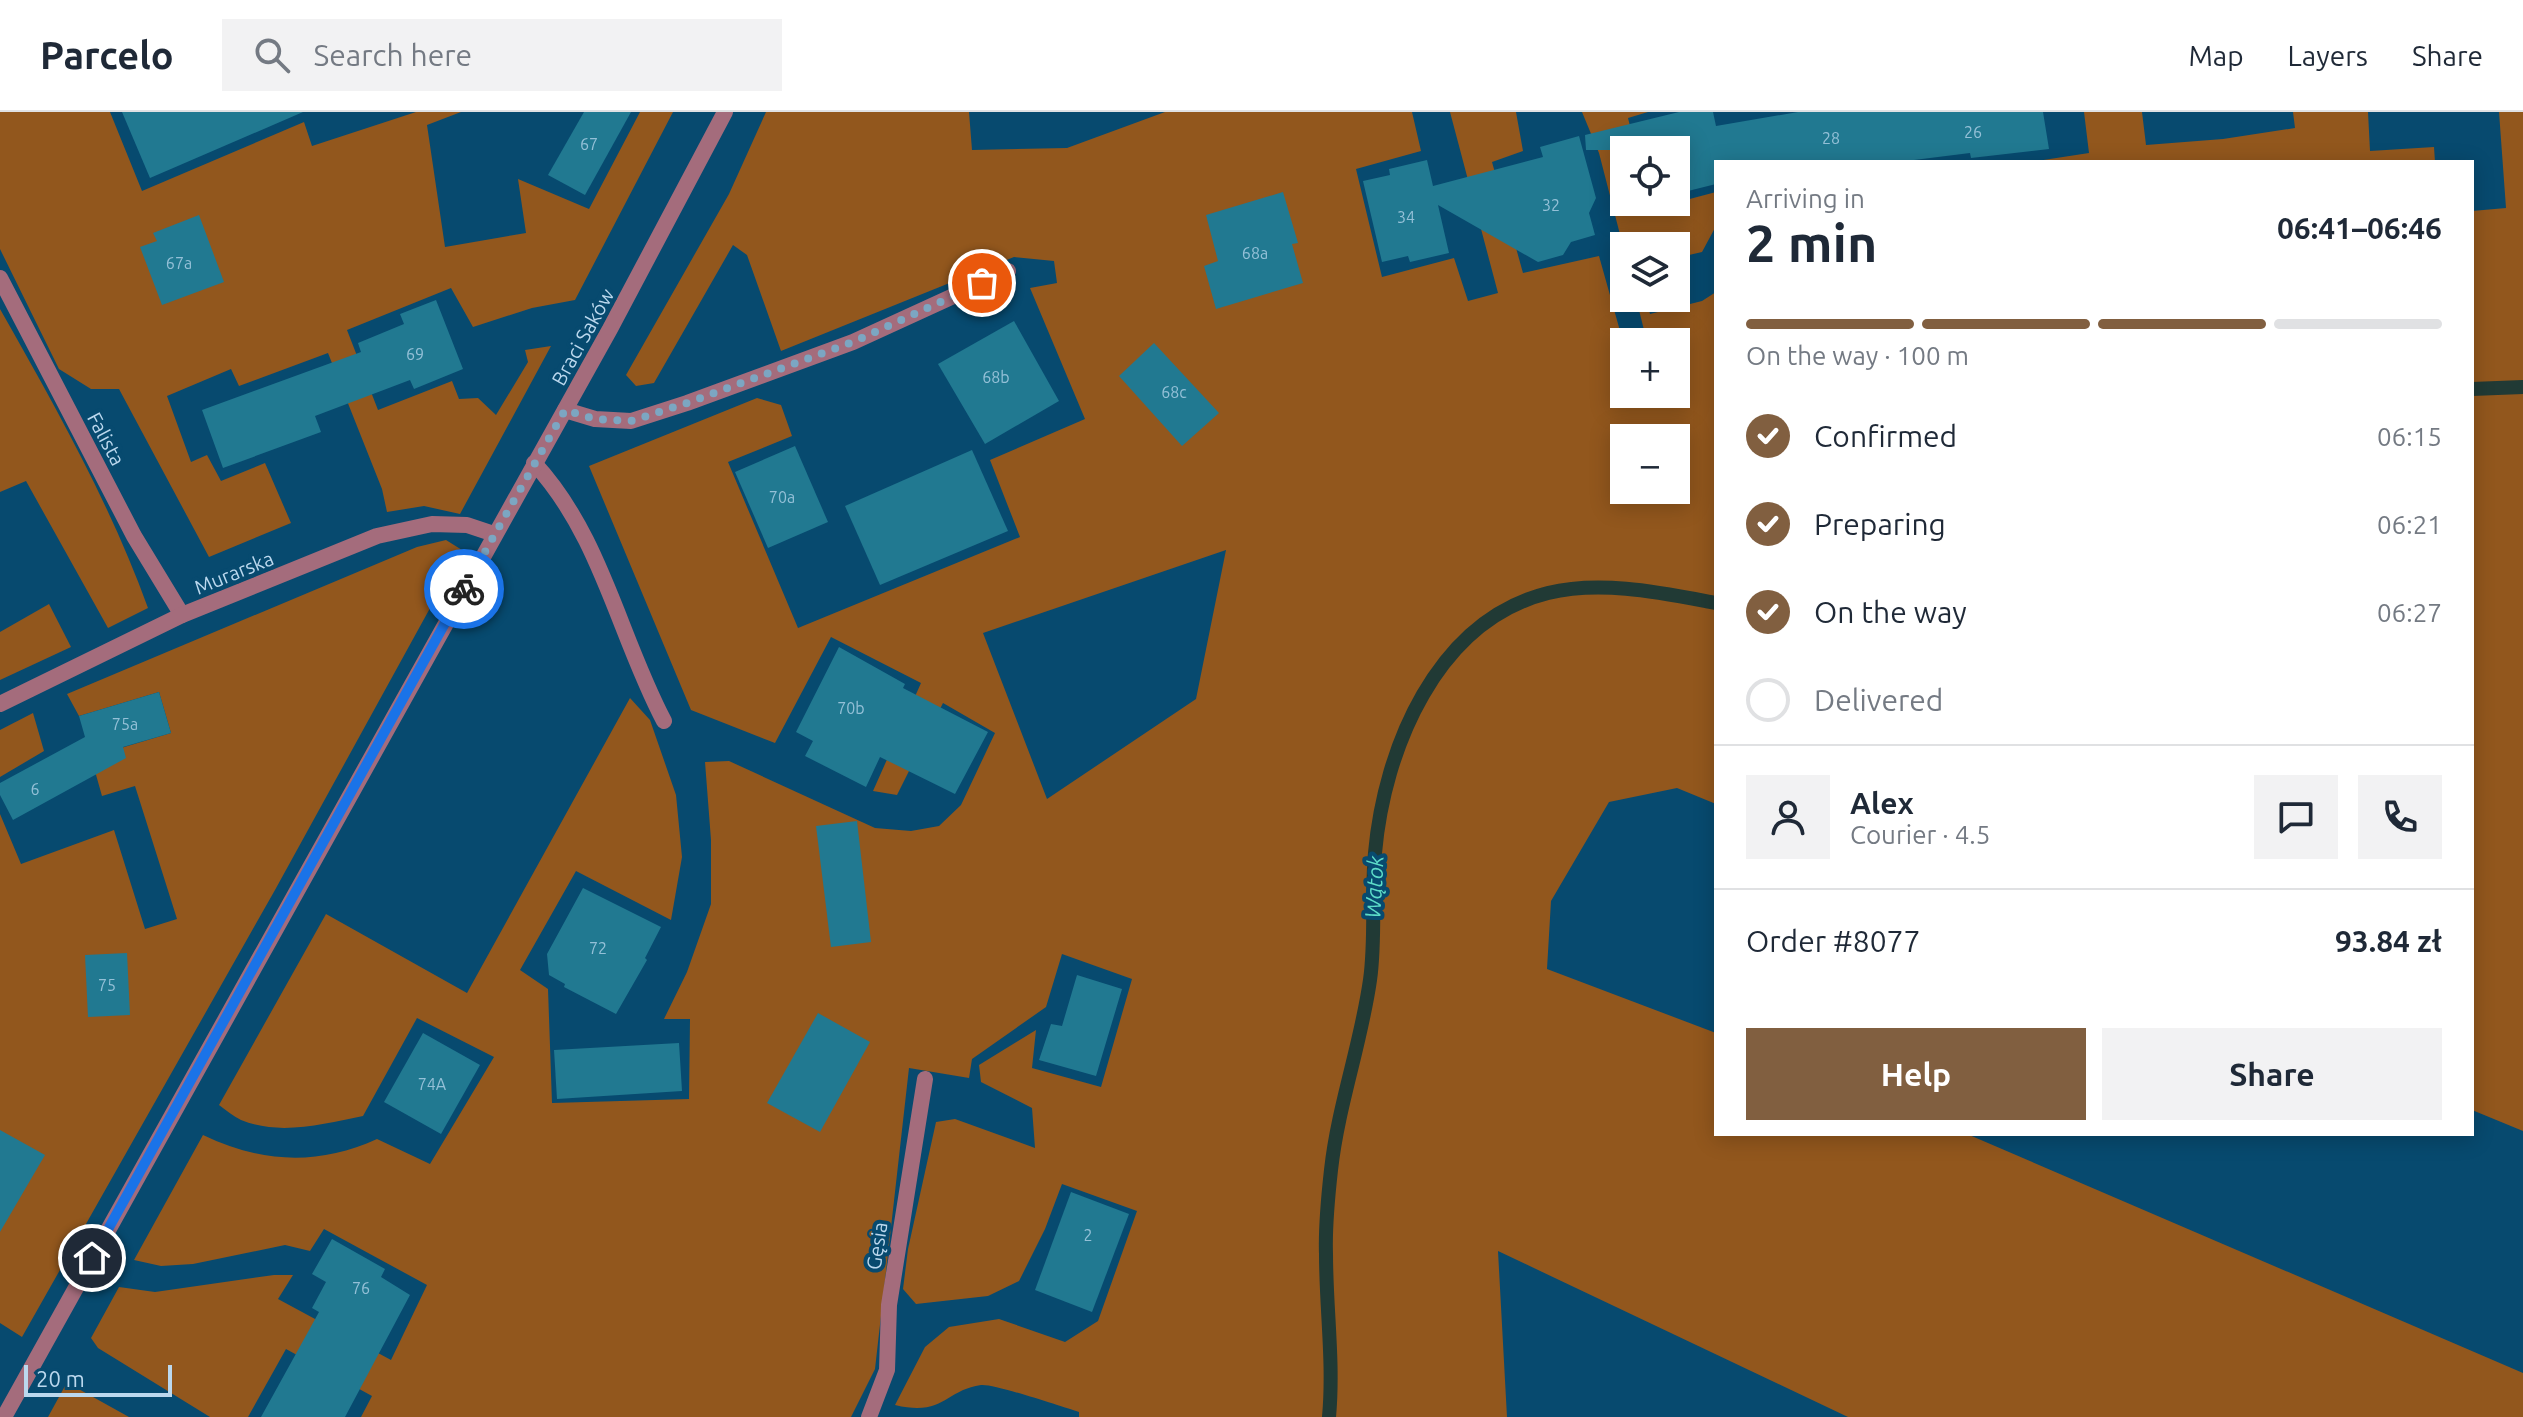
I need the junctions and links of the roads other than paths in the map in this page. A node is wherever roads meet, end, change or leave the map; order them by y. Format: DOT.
graph roads {
  1 [pos="725,112"];
  2 [pos="1008,271"];
  3 [pos="0,278"];
  4 [pos="565,410"];
  5 [pos="534,463"];
  6 [pos="494,534"];
  7 [pos="182,615"];
  8 [pos="0,704"];
  9 [pos="664,721"];
  10 [pos="925,1079"];
  11 [pos="4,1417"];
  12 [pos="869,1417"];
  1 -- 4 [label="street, Braci Saków"];
  2 -- 4 [label="street"];
  3 -- 7 [label="street, Falista"];
  4 -- 5 [label="street, Braci Saków"];
  5 -- 6 [label="street, Braci Saków"];
  5 -- 9 [label="street"];
  6 -- 7 [label="street, Murarska"];
  6 -- 11 [label="street, Braci Saków"];
  7 -- 8 [label="street, Murarska"];
  10 -- 12 [label="street, Gęsia"];
}
